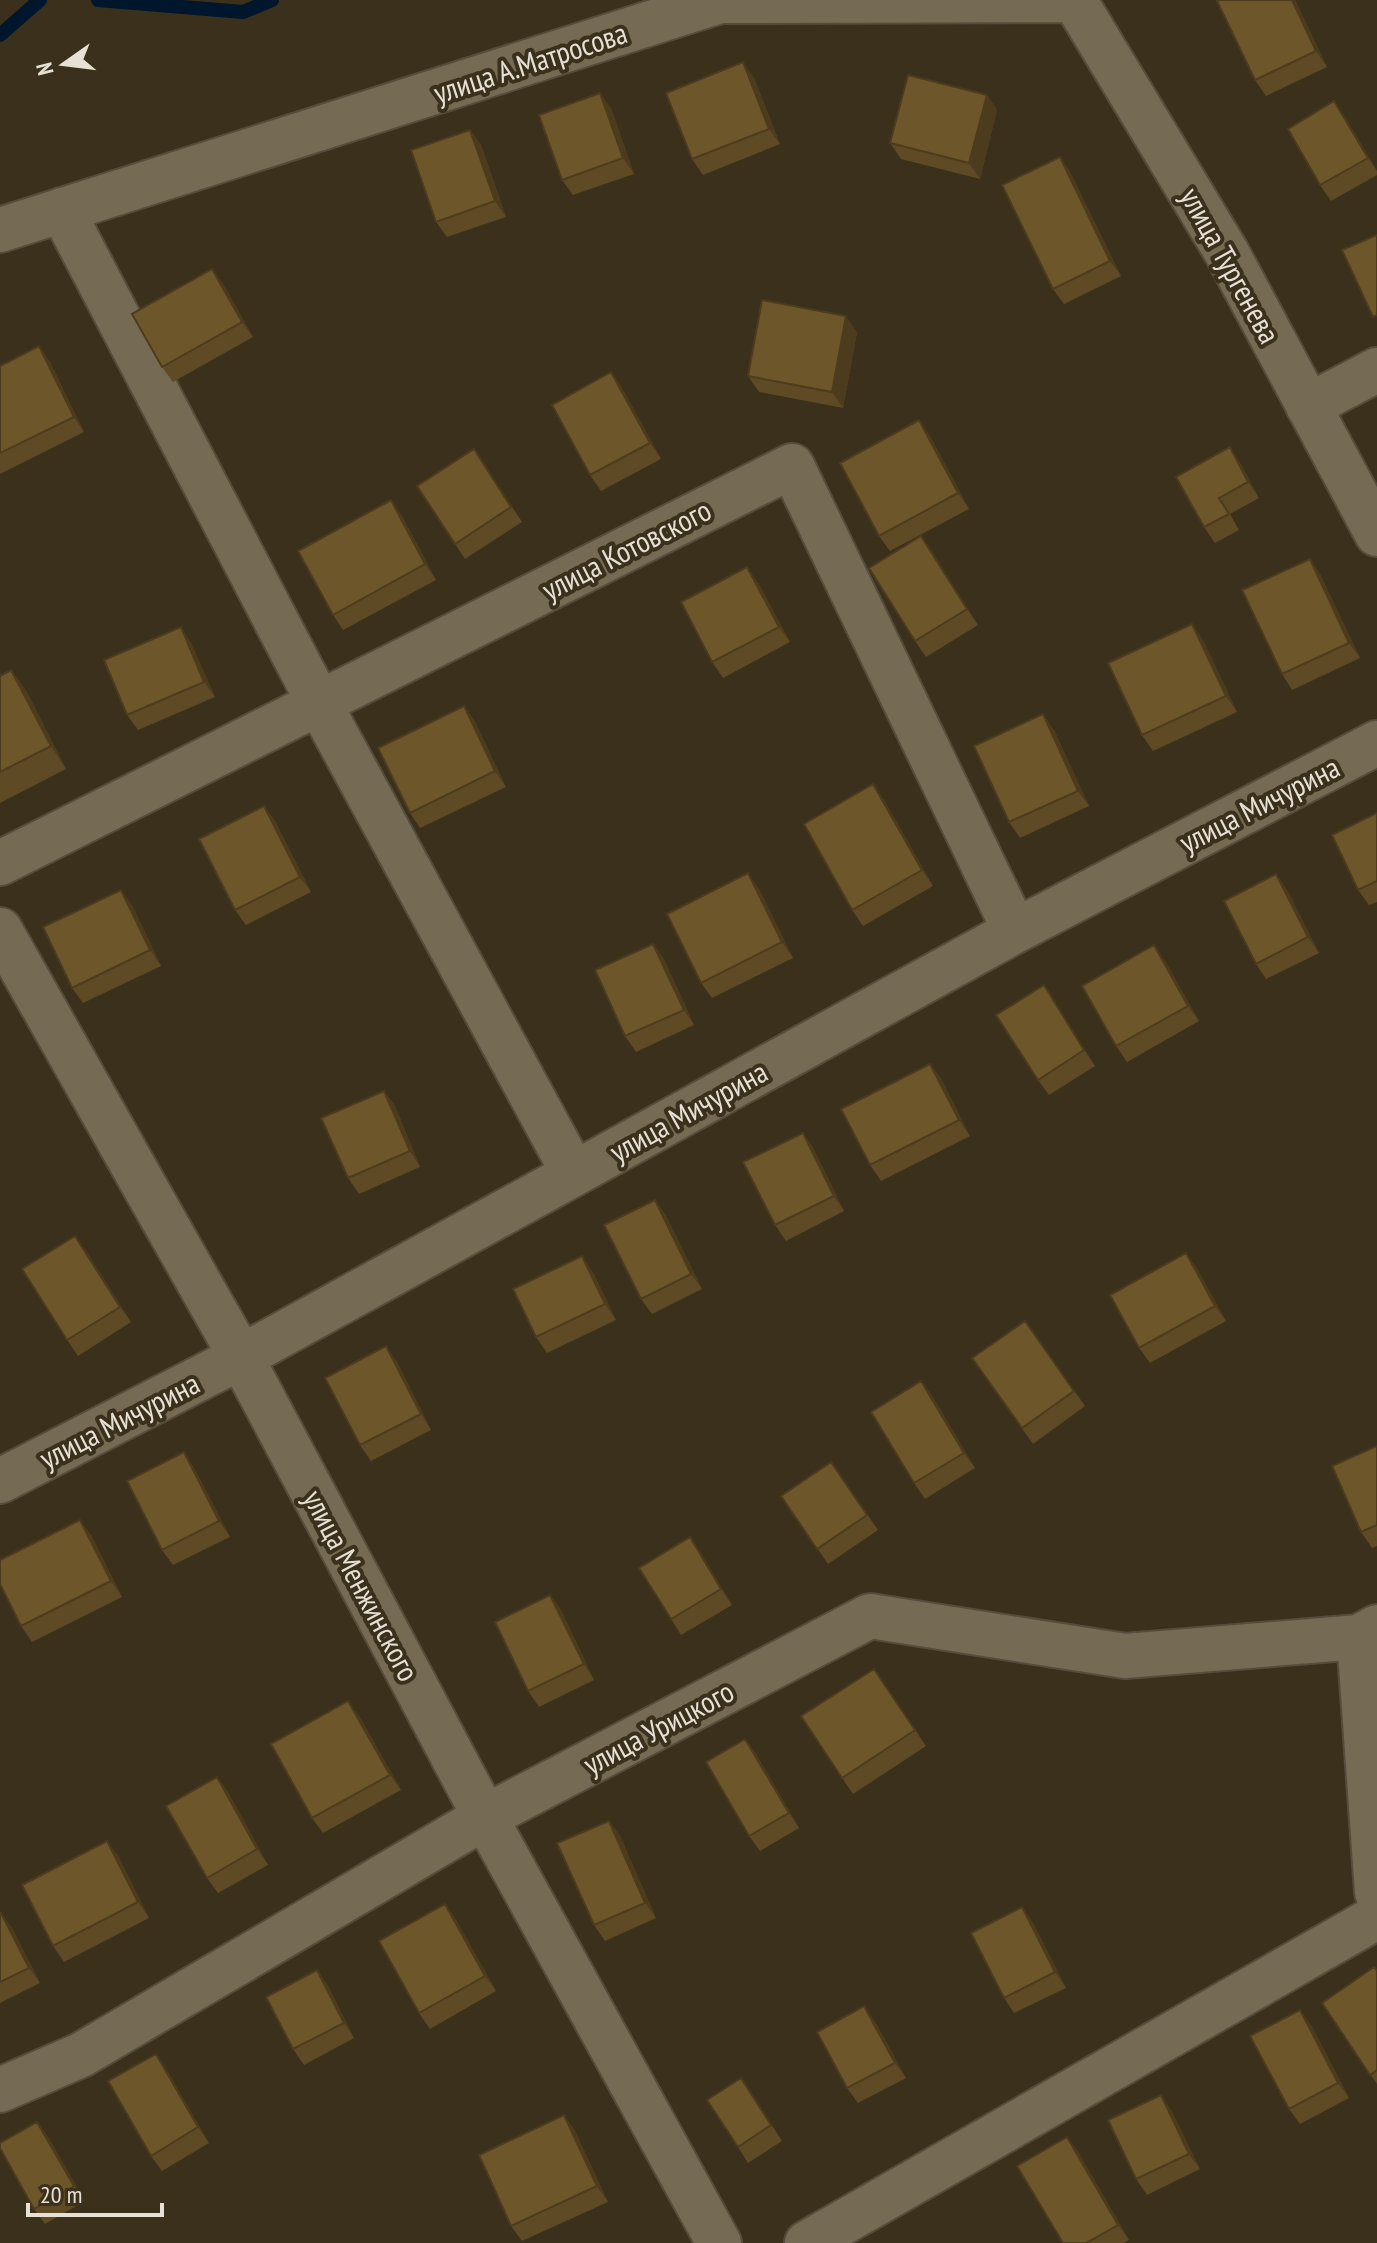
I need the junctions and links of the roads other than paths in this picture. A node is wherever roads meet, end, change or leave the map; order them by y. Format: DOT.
graph roads {
  1 [pos="1075,1"];
  2 [pos="62,210"];
  3 [pos="0,230"];
  4 [pos="1377,370"];
  5 [pos="1308,406"];
  6 [pos="1377,534"];
  7 [pos="319,703"];
  8 [pos="1377,743"];
  9 [pos="0,863"];
  10 [pos="0,930"];
  11 [pos="1015,931"];
  12 [pos="574,1174"];
  13 [pos="241,1357"];
  14 [pos="0,1481"];
  15 [pos="1368,1632"];
  16 [pos="485,1817"];
  17 [pos="1377,1892"];
  18 [pos="1377,1917"];
  19 [pos="0,2090"];
  20 [pos="719,2243"];
  21 [pos="807,2243"];
  1 -- 2 [label="street, улица А.Матросова"];
  1 -- 5 [label="street, улица Тургенева"];
  2 -- 3 [label="street, улица А.Матросова"];
  2 -- 7 [label="street"];
  4 -- 5 [label="street"];
  5 -- 6 [label="street, улица Тургенева"];
  7 -- 9 [label="street, улица Котовского"];
  7 -- 11 [label="street, улица Котовского"];
  7 -- 12 [label="street"];
  8 -- 11 [label="street, улица Мичурина"];
  10 -- 13 [label="street, улица Менжинского"];
  11 -- 12 [label="street, улица Мичурина"];
  12 -- 13 [label="street, улица Мичурина"];
  13 -- 14 [label="street, улица Мичурина"];
  13 -- 16 [label="street, улица Менжинского"];
  15 -- 16 [label="street, улица Урицкого"];
  15 -- 17 [label="street"];
  16 -- 19 [label="street, улица Урицкого"];
  16 -- 20 [label="street, улица Менжинского"];
  18 -- 21 [label="street"];
}
